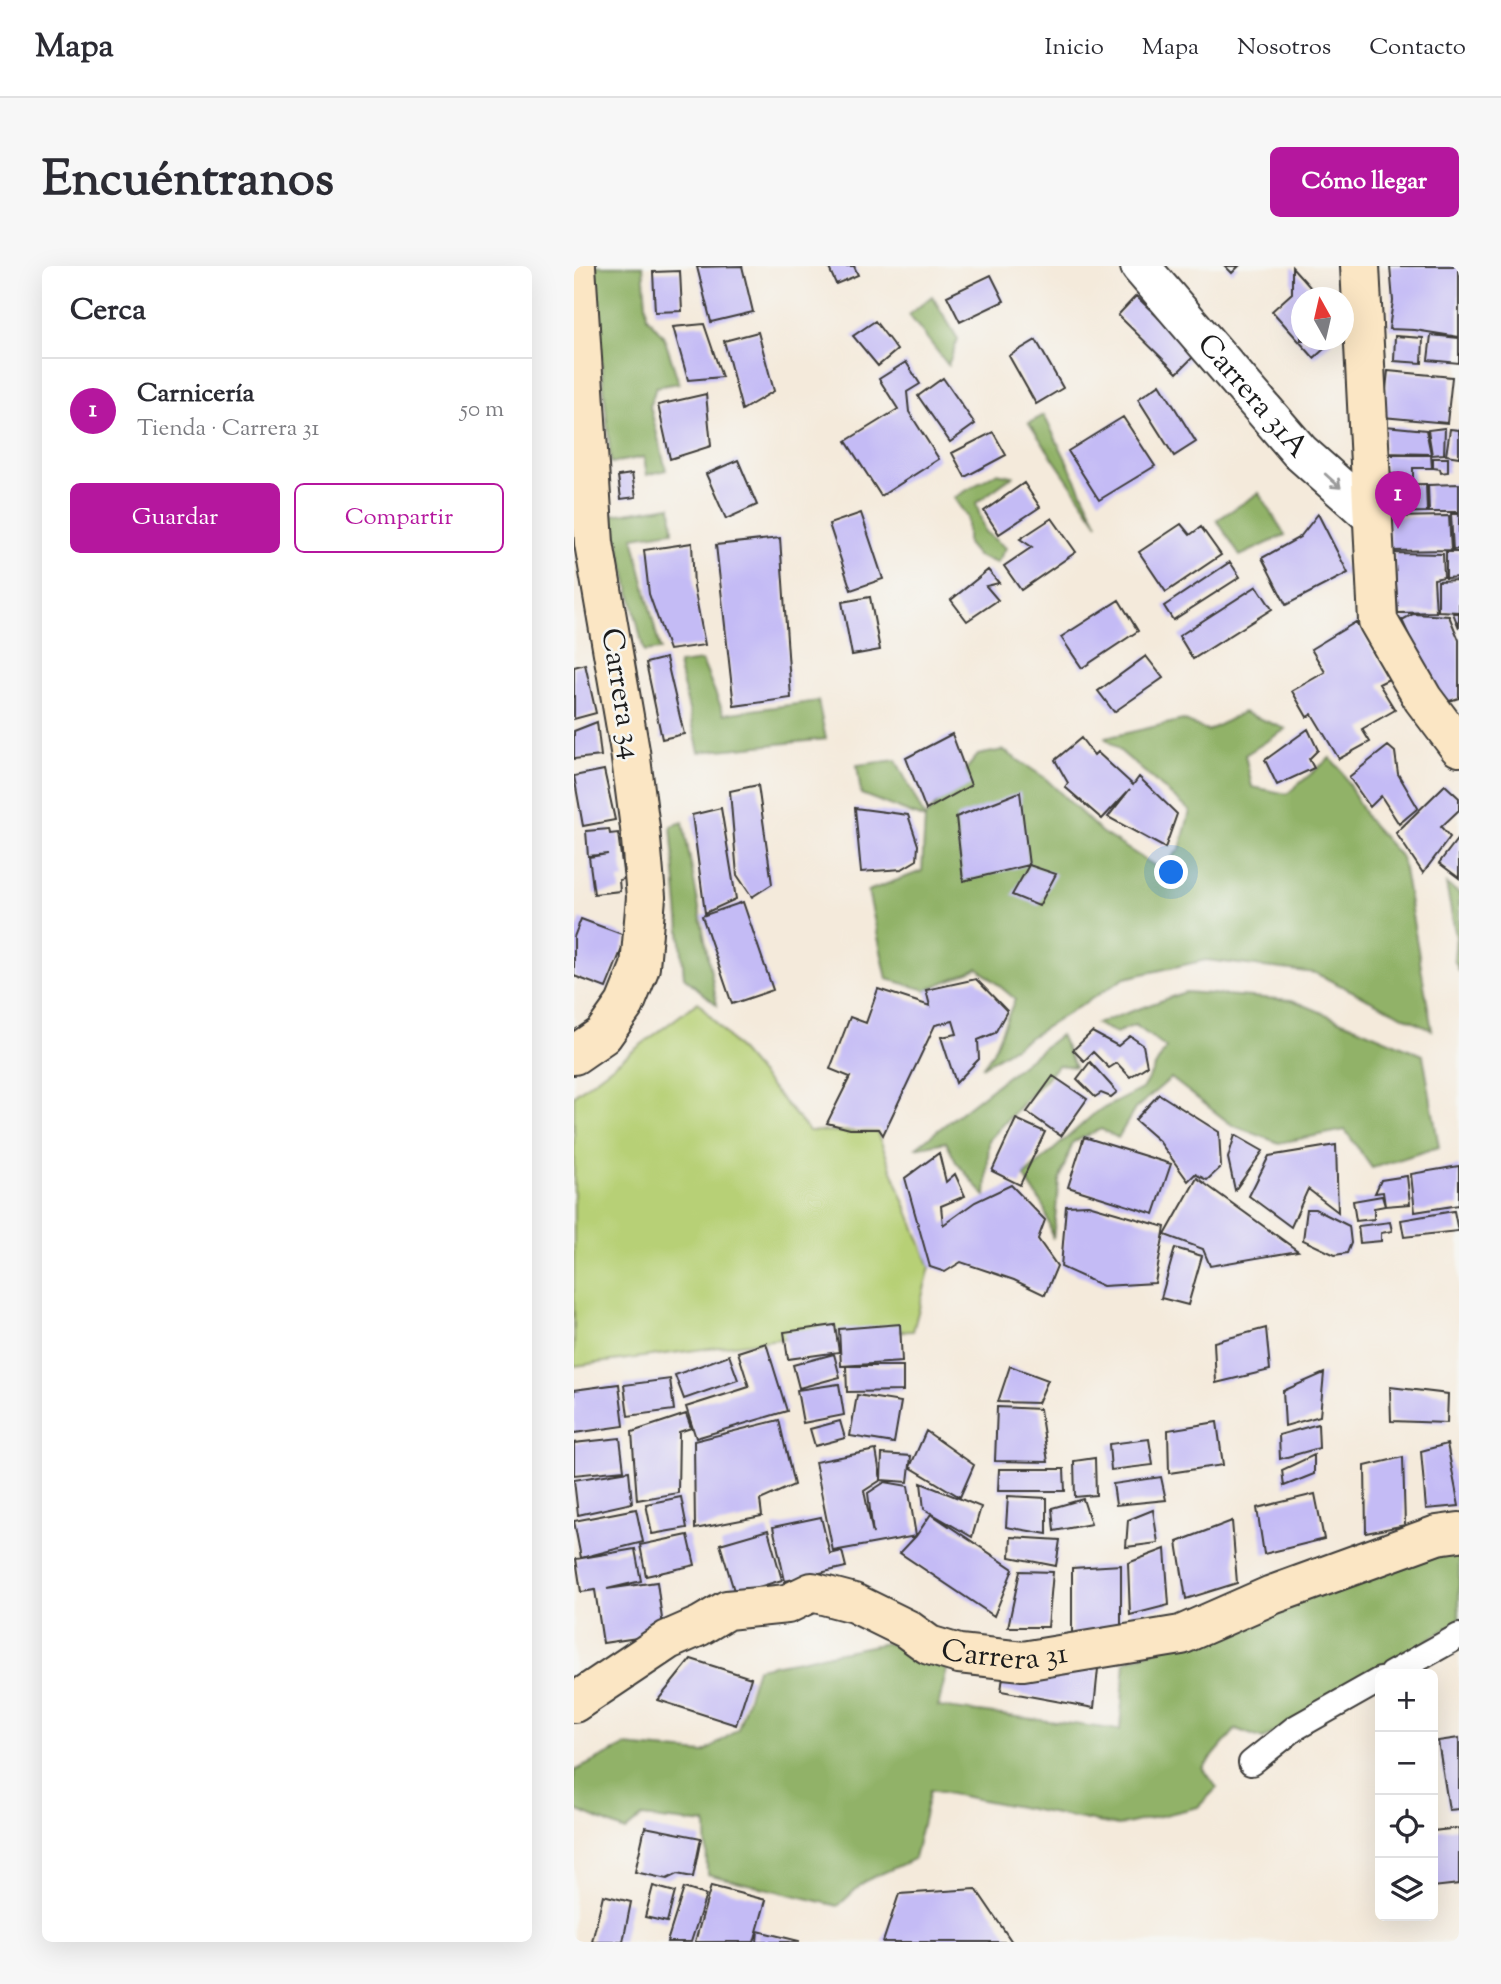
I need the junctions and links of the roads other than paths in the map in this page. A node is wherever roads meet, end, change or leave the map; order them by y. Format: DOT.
graph roads {
  1 [pos="576,266"];
  2 [pos="1140,266"];
  3 [pos="1360,266"];
  4 [pos="1373,517"];
  5 [pos="1459,747"];
  6 [pos="574,1055"];
  7 [pos="1459,1532"];
  8 [pos="1459,1636"];
  9 [pos="1400,1669"];
  10 [pos="1375,1683"];
  11 [pos="574,1703"];
  12 [pos="1251,1763"];
  1 -- 6 [label="street, Carrera 34"];
  2 -- 4 [label="street, Carrera 31A, one-way"];
  3 -- 4 [label="street"];
  4 -- 5 [label="street"];
  7 -- 11 [label="street, Carrera 31"];
  8 -- 9 [label="lane"];
  10 -- 12 [label="lane"];
}
